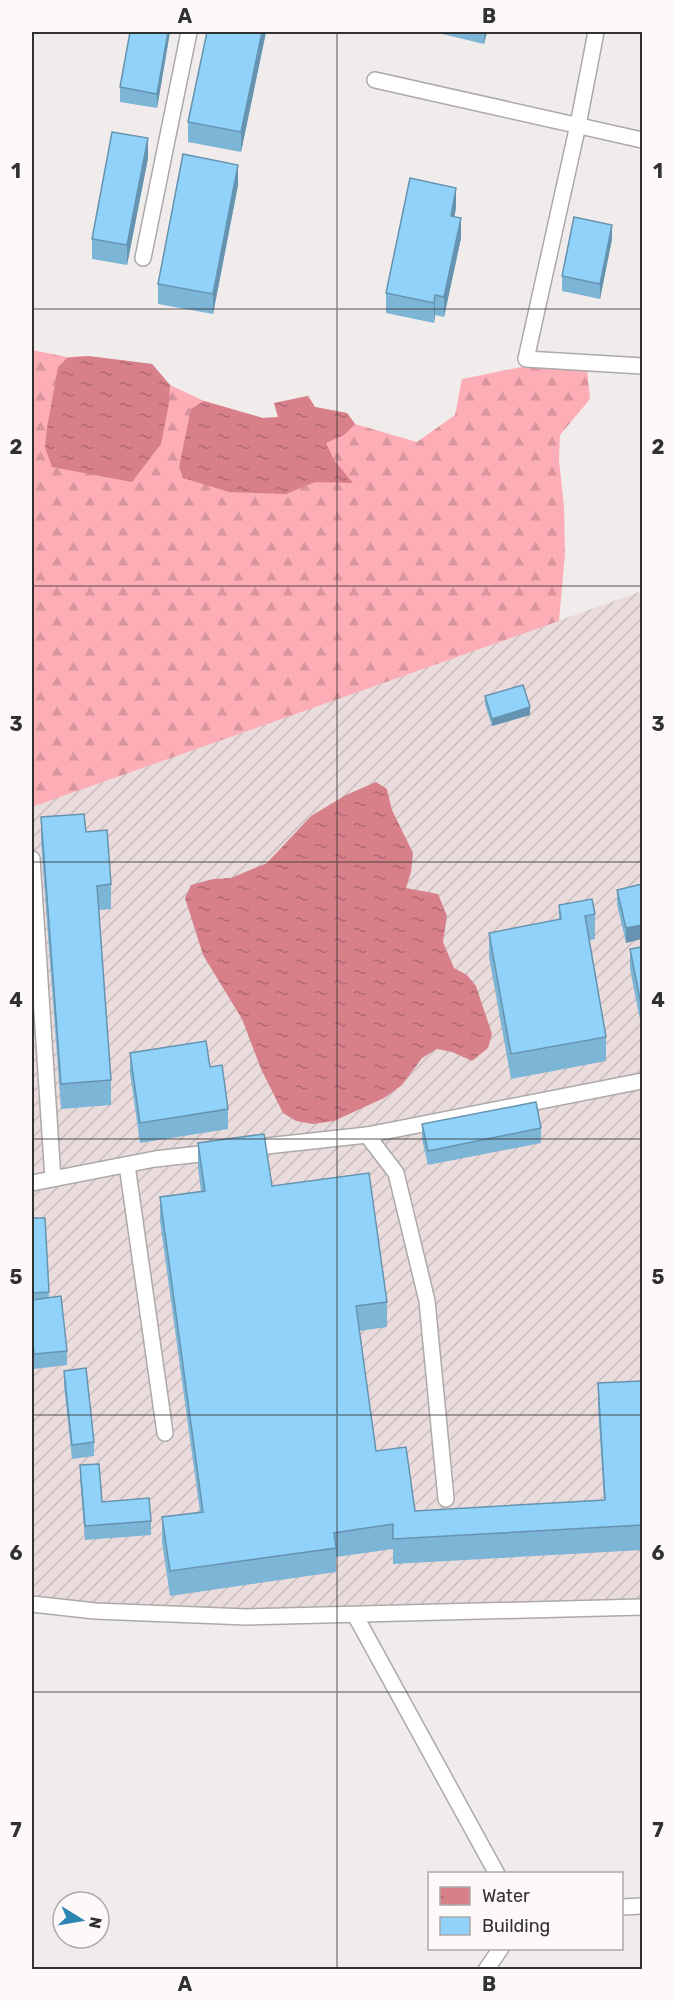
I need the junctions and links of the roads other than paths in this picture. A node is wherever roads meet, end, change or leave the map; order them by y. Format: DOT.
graph roads {
  1 [pos="189,32"];
  2 [pos="596,32"];
  3 [pos="375,80"];
  4 [pos="578,125"];
  5 [pos="642,140"];
  6 [pos="143,258"];
  7 [pos="642,366"];
  8 [pos="32,860"];
  9 [pos="642,1081"];
  10 [pos="367,1135"];
  11 [pos="127,1165"];
  12 [pos="53,1179"];
  13 [pos="32,1183"];
  14 [pos="165,1433"];
  15 [pos="446,1499"];
  16 [pos="32,1604"];
  17 [pos="642,1607"];
  18 [pos="355,1615"];
  19 [pos="496,1872"];
  20 [pos="642,1906"];
  21 [pos="623,1907"];
  22 [pos="500,1950"];
  23 [pos="486,1970"];
  1 -- 6 [label="lane"];
  2 -- 4 [label="lane"];
  3 -- 4 [label="lane"];
  4 -- 5 [label="lane"];
  4 -- 7 [label="lane"];
  8 -- 12 [label="lane"];
  9 -- 10 [label="lane"];
  10 -- 11 [label="lane"];
  10 -- 15 [label="lane"];
  11 -- 12 [label="lane"];
  11 -- 14 [label="lane"];
  12 -- 13 [label="lane"];
  16 -- 18 [label="lane"];
  17 -- 18 [label="lane"];
  18 -- 19 [label="lane"];
  20 -- 21 [label="lane"];
  22 -- 23 [label="lane"];
}
